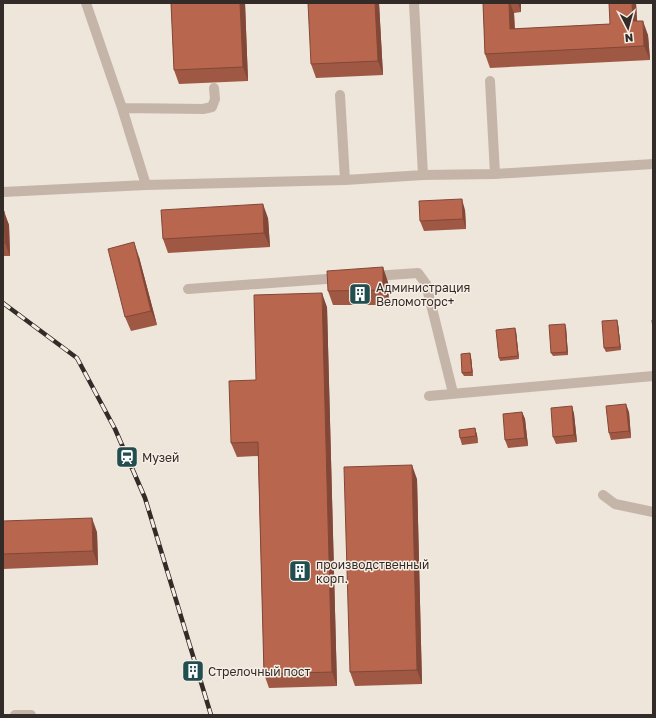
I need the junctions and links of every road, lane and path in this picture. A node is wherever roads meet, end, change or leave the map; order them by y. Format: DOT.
graph roads {
  1 [pos="86,3"];
  2 [pos="414,3"];
  3 [pos="490,80"];
  4 [pos="214,88"];
  5 [pos="340,95"];
  6 [pos="122,108"];
  7 [pos="653,164"];
  8 [pos="495,174"];
  9 [pos="423,175"];
  10 [pos="345,180"];
  11 [pos="146,185"];
  12 [pos="3,192"];
  13 [pos="188,289"];
  14 [pos="653,376"];
  15 [pos="452,393"];
  16 [pos="429,396"];
  17 [pos="603,495"];
  18 [pos="653,512"];
  19 [pos="15,715"];
  20 [pos="31,715"];
  1 -- 6 [label="street"];
  2 -- 9 [label="street"];
  3 -- 8 [label="street"];
  4 -- 6 [label="street"];
  5 -- 10 [label="street"];
  6 -- 11 [label="street"];
  7 -- 8 [label="street"];
  8 -- 9 [label="street"];
  9 -- 10 [label="street"];
  10 -- 11 [label="street"];
  11 -- 12 [label="street"];
  13 -- 15 [label="street"];
  14 -- 15 [label="street"];
  15 -- 16 [label="street"];
  17 -- 18 [label="street"];
  19 -- 20 [label="street"];
}
